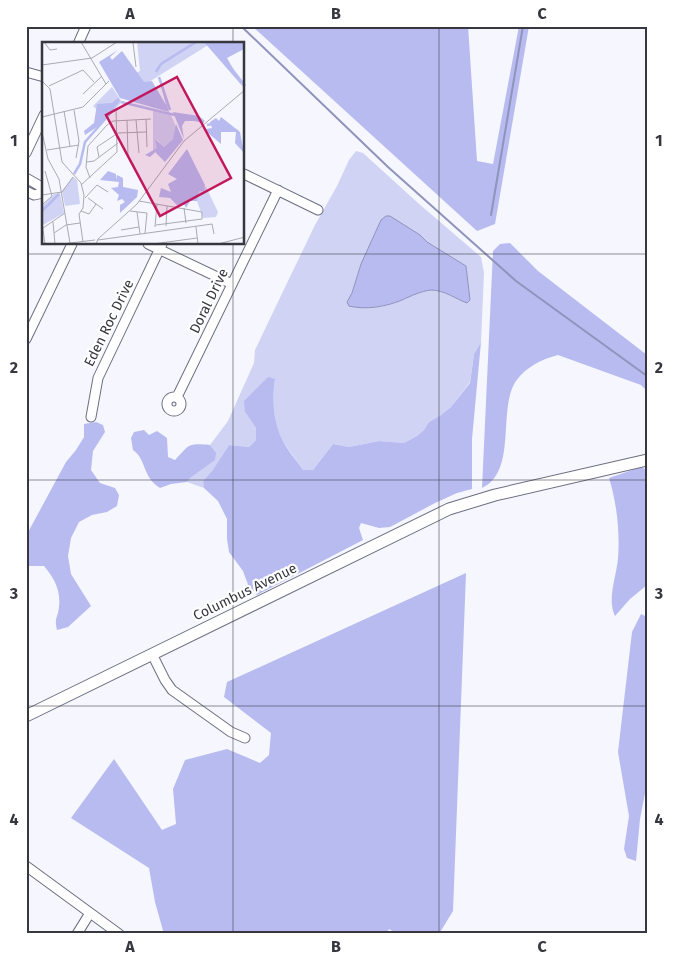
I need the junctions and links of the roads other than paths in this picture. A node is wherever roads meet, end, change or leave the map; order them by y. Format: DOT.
graph roads {
  1 [pos="86,26"];
  2 [pos="79,42"];
  3 [pos="26,72"];
  4 [pos="42,76"];
  5 [pos="42,119"];
  6 [pos="26,153"];
  7 [pos="245,174"];
  8 [pos="26,178"];
  9 [pos="42,190"];
  10 [pos="278,190"];
  11 [pos="26,191"];
  12 [pos="42,193"];
  13 [pos="318,210"];
  14 [pos="72,245"];
  15 [pos="161,246"];
  16 [pos="232,284"];
  17 [pos="26,339"];
  18 [pos="177,397"];
  19 [pos="91,417"];
  20 [pos="647,460"];
  21 [pos="152,654"];
  22 [pos="31,713"];
  23 [pos="245,738"];
  24 [pos="26,866"];
  25 [pos="90,913"];
  26 [pos="77,934"];
  27 [pos="118,934"];
  1 -- 2 [label="street"];
  3 -- 4 [label="street"];
  5 -- 6 [label="street"];
  7 -- 10 [label="street"];
  8 -- 9 [label="street"];
  10 -- 13 [label="street"];
  10 -- 16 [label="street, Doral Drive"];
  11 -- 12 [label="street"];
  14 -- 17 [label="street"];
  15 -- 16 [label="street"];
  15 -- 19 [label="street, Eden Roc Drive"];
  16 -- 18 [label="street, Doral Drive"];
  20 -- 21 [label="main road, Columbus Avenue"];
  21 -- 22 [label="main road, Columbus Avenue"];
  21 -- 23 [label="street"];
  24 -- 25 [label="street"];
  25 -- 26 [label="street"];
  25 -- 27 [label="street"];
}
